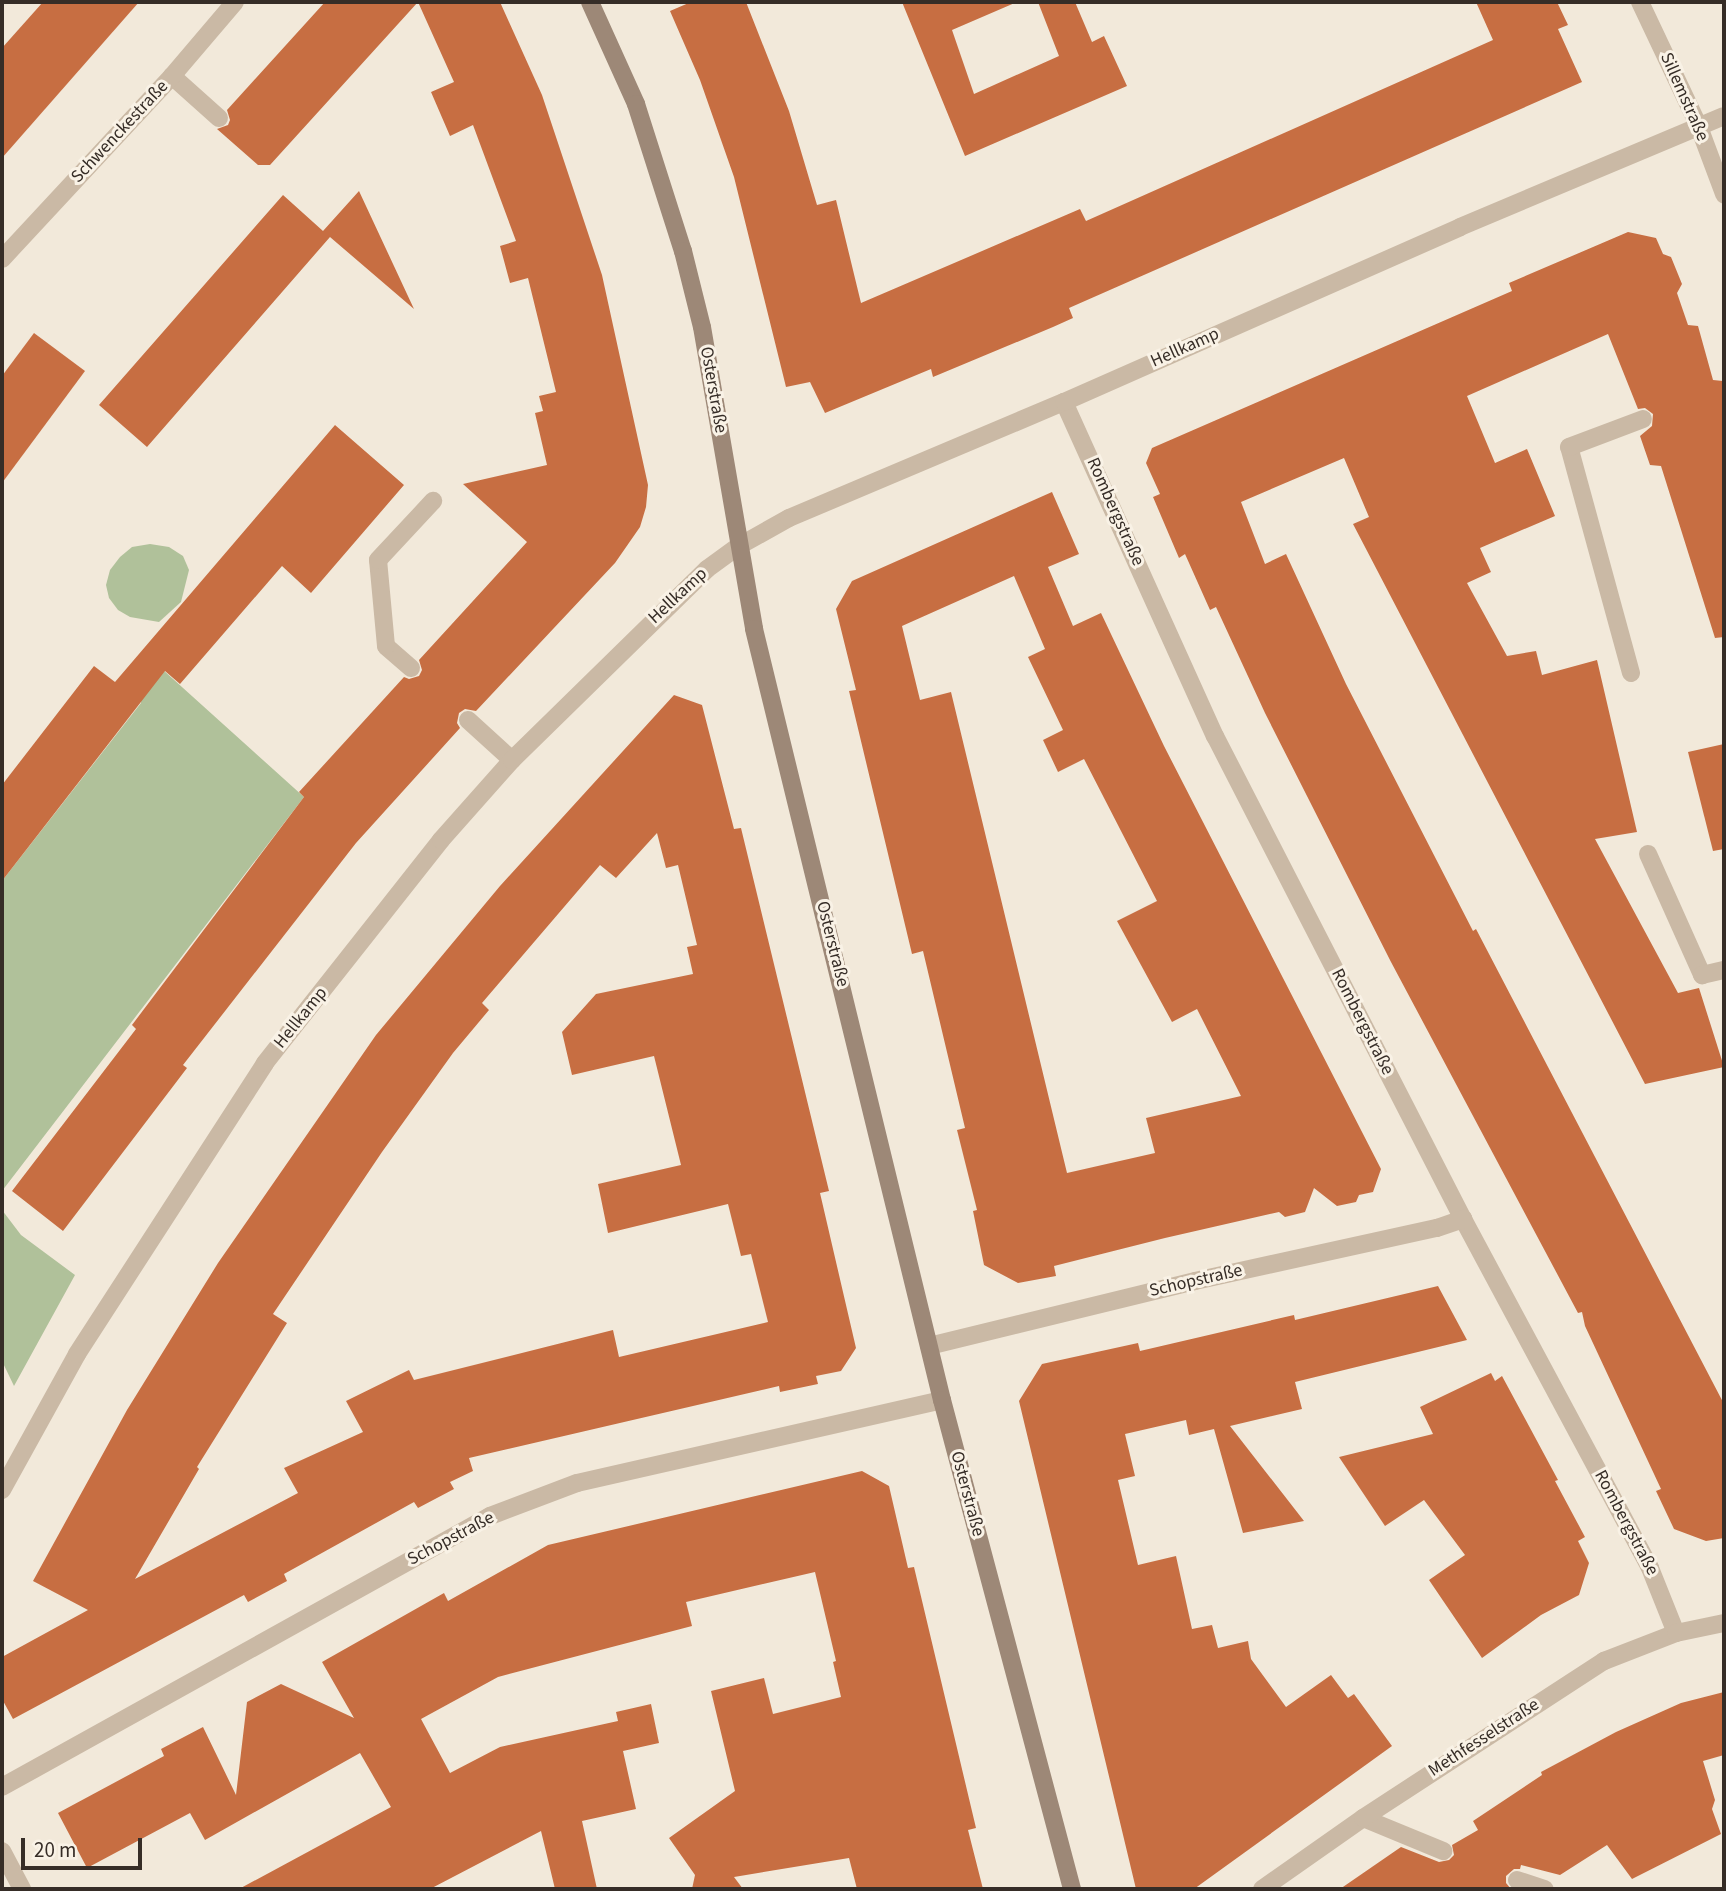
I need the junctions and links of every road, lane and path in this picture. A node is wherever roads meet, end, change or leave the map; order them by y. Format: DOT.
graph roads {
  1 [pos="234,2"];
  2 [pos="590,2"];
  3 [pos="1640,2"];
  4 [pos="172,76"];
  5 [pos="1724,116"];
  6 [pos="219,118"];
  7 [pos="1699,127"];
  8 [pos="1724,194"];
  9 [pos="2,259"];
  10 [pos="1065,402"];
  11 [pos="1643,419"];
  12 [pos="433,501"];
  13 [pos="739,546"];
  14 [pos="411,668"];
  15 [pos="1631,673"];
  16 [pos="468,720"];
  17 [pos="512,760"];
  18 [pos="1648,854"];
  19 [pos="1724,970"];
  20 [pos="1463,1219"];
  21 [pos="929,1346"];
  22 [pos="942,1400"];
  23 [pos="2,1490"];
  24 [pos="1724,1623"];
  25 [pos="1676,1633"];
  26 [pos="2,1787"];
  27 [pos="1363,1818"];
  28 [pos="2,1851"];
  29 [pos="1443,1851"];
  30 [pos="1517,1880"];
  31 [pos="22,1889"];
  32 [pos="1072,1889"];
  33 [pos="1262,1889"];
  34 [pos="1545,1889"];
  1 -- 4 [label="street, Schwenckestraße"];
  2 -- 13 [label="street, Osterstraße"];
  3 -- 7 [label="street, Sillemstraße"];
  4 -- 6 [label="street"];
  4 -- 9 [label="street, Schwenckestraße"];
  5 -- 7 [label="street, Hellkamp"];
  7 -- 8 [label="street, Sillemstraße"];
  7 -- 10 [label="street, Hellkamp"];
  10 -- 13 [label="street, Hellkamp"];
  10 -- 20 [label="street, Rombergstraße"];
  11 -- 15 [label="street"];
  12 -- 14 [label="street"];
  13 -- 17 [label="street, Hellkamp"];
  13 -- 21 [label="street, Osterstraße"];
  16 -- 17 [label="street"];
  17 -- 23 [label="street, Hellkamp"];
  18 -- 19 [label="street"];
  20 -- 21 [label="street, Schopstraße"];
  20 -- 25 [label="street, Rombergstraße"];
  21 -- 22 [label="street, Osterstraße"];
  22 -- 26 [label="street, Schopstraße"];
  22 -- 32 [label="street, Osterstraße"];
  24 -- 25 [label="street, Methfesselstraße"];
  25 -- 27 [label="street, Methfesselstraße"];
  27 -- 29 [label="street"];
  27 -- 33 [label="street, Methfesselstraße"];
  28 -- 31 [label="street"];
  30 -- 34 [label="street"];
}
